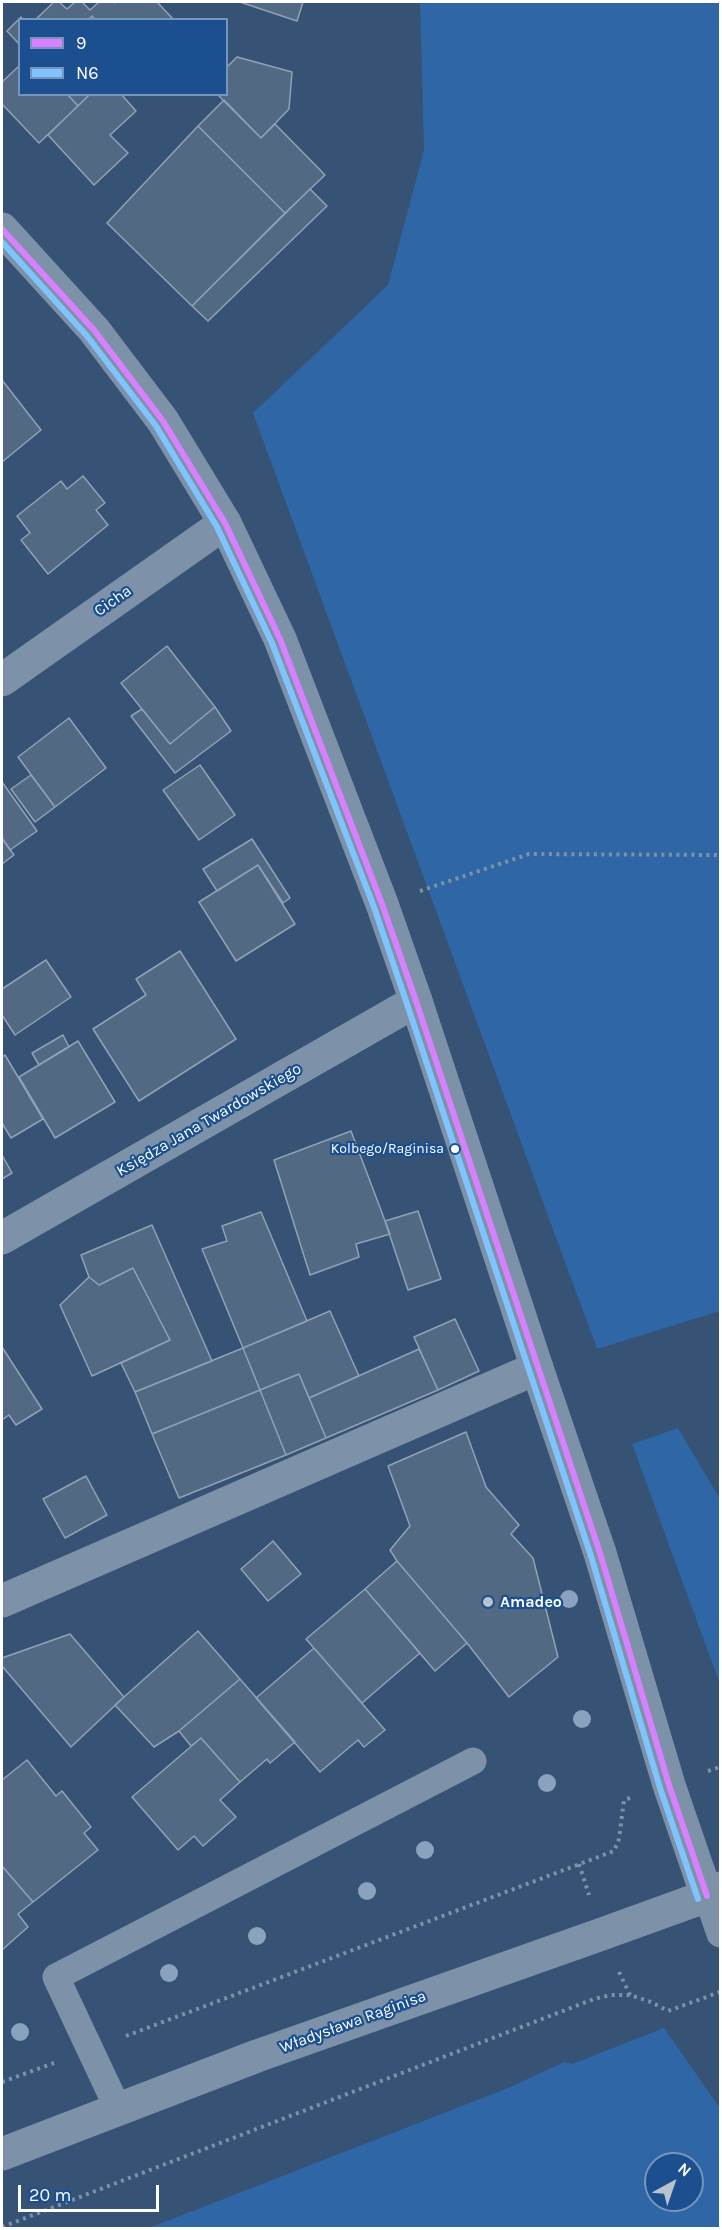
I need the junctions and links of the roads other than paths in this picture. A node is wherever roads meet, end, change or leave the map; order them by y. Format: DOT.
graph roads {
  1 [pos="2,229"];
  2 [pos="225,522"];
  3 [pos="2,680"];
  4 [pos="416,1001"];
  5 [pos="2,1238"];
  6 [pos="537,1368"];
  7 [pos="2,1601"];
  8 [pos="473,1761"];
  9 [pos="716,1893"];
  10 [pos="720,1934"];
  11 [pos="118,2109"];
  12 [pos="2,2154"];
  1 -- 2 [label="street"];
  2 -- 3 [label="street, Cicha"];
  2 -- 4 [label="street"];
  4 -- 5 [label="street, Księdza Jana Twardowskiego"];
  4 -- 6 [label="street"];
  6 -- 7 [label="street"];
  6 -- 9 [label="street"];
  8 -- 11 [label="lane"];
  9 -- 10 [label="lane"];
  9 -- 11 [label="street, Władysława Raginisa"];
  11 -- 12 [label="street, Władysława Raginisa"];
}
